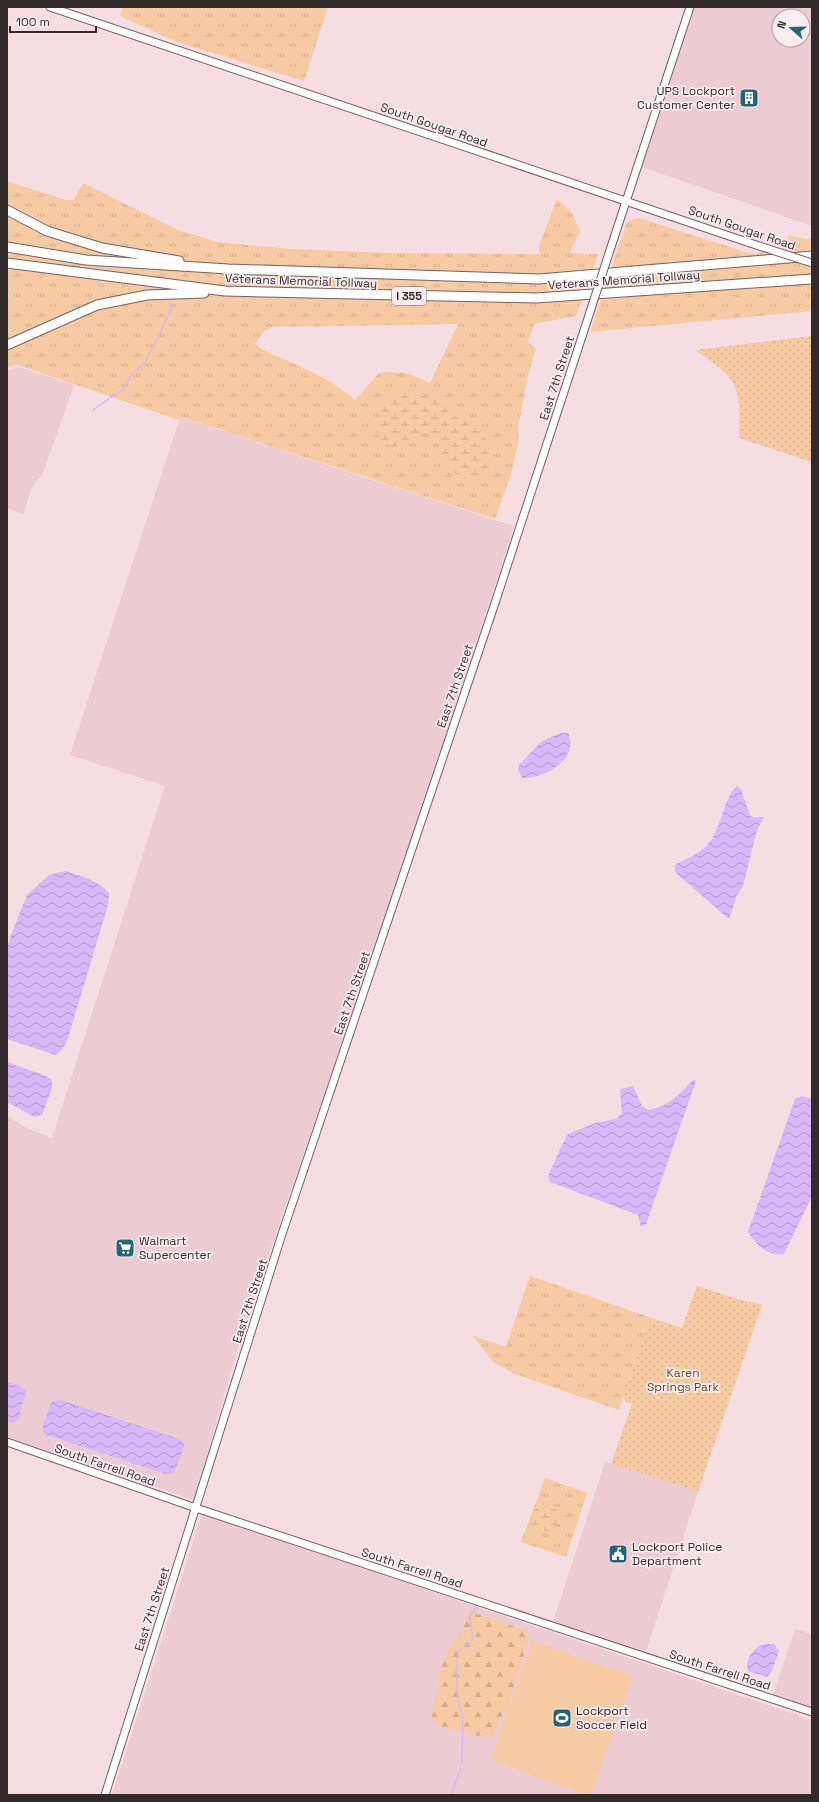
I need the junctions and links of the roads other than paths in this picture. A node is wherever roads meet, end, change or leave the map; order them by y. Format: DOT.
graph roads {
  1 [pos="50,7"];
  2 [pos="690,7"];
  3 [pos="626,200"];
  4 [pos="7,210"];
  5 [pos="7,247"];
  6 [pos="812,256"];
  7 [pos="7,263"];
  8 [pos="812,263"];
  9 [pos="228,269"];
  10 [pos="812,279"];
  11 [pos="238,292"];
  12 [pos="7,346"];
  13 [pos="7,1442"];
  14 [pos="196,1508"];
  15 [pos="812,1712"];
  16 [pos="105,1795"];
  1 -- 3 [label="street, South Gougar Road"];
  2 -- 3 [label="street, East 7th Street"];
  3 -- 8 [label="street, South Gougar Road, bridge"];
  3 -- 14 [label="street, East 7th Street, bridge"];
  4 -- 9 [label="highway"];
  5 -- 9 [label="highway, Veterans Memorial Tollway / I 355"];
  6 -- 9 [label="highway, Veterans Memorial Tollway / I 355"];
  7 -- 11 [label="highway, Veterans Memorial Tollway / I 355"];
  10 -- 11 [label="highway, Veterans Memorial Tollway / I 355"];
  11 -- 12 [label="highway"];
  13 -- 14 [label="street, South Farrell Road"];
  14 -- 15 [label="street, South Farrell Road"];
  14 -- 16 [label="street, East 7th Street"];
}
